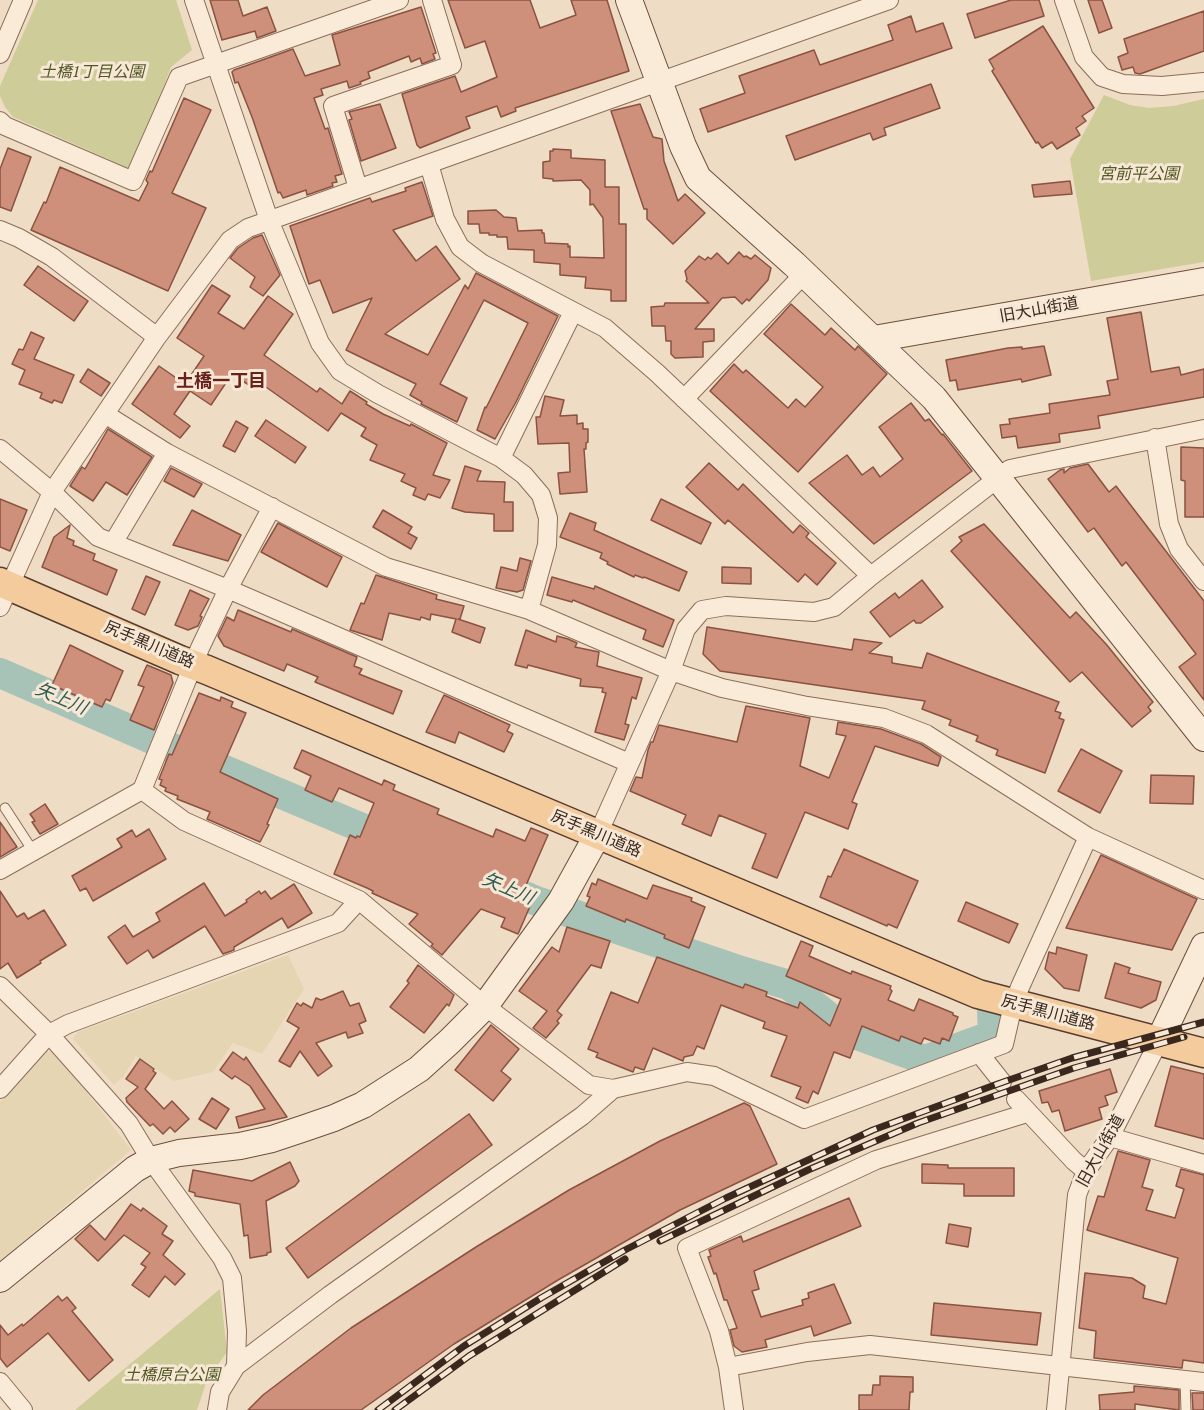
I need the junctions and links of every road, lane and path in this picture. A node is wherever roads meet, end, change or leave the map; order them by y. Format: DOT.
graph roads {
  1 [pos="23,0"];
  2 [pos="194,0"];
  3 [pos="399,0"];
  4 [pos="432,0"];
  5 [pos="629,0"];
  6 [pos="888,0"];
  7 [pos="1064,0"];
  8 [pos="0,54"];
  9 [pos="216,63"];
  10 [pos="1204,82"];
  11 [pos="659,83"];
  12 [pos="0,121"];
  13 [pos="429,164"];
  14 [pos="358,188"];
  15 [pos="269,220"];
  16 [pos="0,230"];
  17 [pos="804,274"];
  18 [pos="1204,281"];
  19 [pos="573,312"];
  20 [pos="157,337"];
  21 [pos="874,339"];
  22 [pos="684,399"];
  23 [pos="105,414"];
  24 [pos="1204,429"];
  25 [pos="1155,438"];
  26 [pos="0,449"];
  27 [pos="167,453"];
  28 [pos="501,458"];
  29 [pos="999,479"];
  30 [pos="52,492"];
  31 [pos="272,507"];
  32 [pos="113,543"];
  33 [pos="871,576"];
  34 [pos="1204,581"];
  35 [pos="228,589"];
  36 [pos="3,592"];
  37 [pos="529,610"];
  38 [pos="194,664"];
  39 [pos="671,670"];
  40 [pos="1204,738"];
  41 [pos="629,763"];
  42 [pos="142,790"];
  43 [pos="5,808"];
  44 [pos="598,834"];
  45 [pos="1088,837"];
  46 [pos="33,851"];
  47 [pos="0,870"];
  48 [pos="1204,890"];
  49 [pos="359,900"];
  50 [pos="1204,946"];
  51 [pos="1198,971"];
  52 [pos="0,986"];
  53 [pos="1013,1005"];
  54 [pos="484,1006"];
  55 [pos="50,1034"];
  56 [pos="1159,1041"];
  57 [pos="979,1053"];
  58 [pos="1204,1053"];
  59 [pos="1002,1082"];
  60 [pos="0,1089"];
  61 [pos="614,1089"];
  62 [pos="1110,1137"];
  63 [pos="152,1160"];
  64 [pos="1204,1164"];
  65 [pos="1086,1171"];
  66 [pos="0,1279"];
  67 [pos="236,1366"];
  68 [pos="728,1367"];
  69 [pos="1061,1367"];
  70 [pos="1185,1380"];
  71 [pos="0,1382"];
  72 [pos="1204,1382"];
  73 [pos="23,1410"];
  74 [pos="217,1410"];
  75 [pos="734,1410"];
  76 [pos="1056,1410"];
  77 [pos="1186,1410"];
  1 -- 8 [label="street"];
  2 -- 9 [label="street"];
  3 -- 9 [label="street"];
  4 -- 14 [label="street"];
  5 -- 11 [label="street"];
  6 -- 11 [label="street"];
  7 -- 10 [label="street"];
  9 -- 12 [label="street"];
  9 -- 15 [label="street"];
  11 -- 13 [label="street"];
  11 -- 17 [label="street"];
  13 -- 14 [label="street"];
  13 -- 19 [label="street"];
  14 -- 15 [label="street"];
  15 -- 20 [label="street"];
  15 -- 28 [label="street"];
  16 -- 20 [label="street"];
  17 -- 21 [label="street"];
  17 -- 22 [label="street"];
  18 -- 21 [label="street, 旧大山街道"];
  19 -- 22 [label="street"];
  19 -- 28 [label="street"];
  20 -- 23 [label="street"];
  21 -- 29 [label="street"];
  22 -- 33 [label="street"];
  23 -- 27 [label="street"];
  23 -- 30 [label="street"];
  24 -- 25 [label="street"];
  25 -- 29 [label="street"];
  25 -- 34 [label="street"];
  26 -- 30 [label="street"];
  27 -- 31 [label="street"];
  27 -- 32 [label="street"];
  28 -- 37 [label="street"];
  29 -- 33 [label="street"];
  29 -- 40 [label="street"];
  30 -- 32 [label="street"];
  30 -- 36 [label="street"];
  31 -- 35 [label="street"];
  31 -- 37 [label="street"];
  32 -- 35 [label="street"];
  33 -- 39 [label="street"];
  35 -- 38 [label="street"];
  35 -- 41 [label="street"];
  36 -- 38 [label="main road, 尻手黒川道路"];
  37 -- 39 [label="street"];
  38 -- 42 [label="street"];
  38 -- 44 [label="main road, 尻手黒川道路"];
  39 -- 41 [label="street"];
  39 -- 45 [label="street"];
  41 -- 44 [label="street"];
  42 -- 46 [label="street"];
  42 -- 49 [label="street"];
  43 -- 46 [label="lane"];
  44 -- 53 [label="main road, 尻手黒川道路"];
  44 -- 54 [label="street"];
  45 -- 48 [label="street"];
  45 -- 53 [label="street"];
  46 -- 47 [label="street"];
  49 -- 54 [label="street"];
  49 -- 55 [label="street"];
  50 -- 51 [label="street, 旧大山街道"];
  51 -- 56 [label="street, 旧大山街道"];
  52 -- 55 [label="street"];
  53 -- 56 [label="main road, 尻手黒川道路"];
  53 -- 57 [label="street"];
  54 -- 61 [label="street"];
  54 -- 63 [label="street"];
  55 -- 60 [label="street"];
  55 -- 63 [label="street"];
  56 -- 58 [label="main road, 尻手黒川道路"];
  56 -- 62 [label="street, 旧大山街道"];
  57 -- 59 [label="street"];
  57 -- 61 [label="street"];
  61 -- 67 [label="street"];
  62 -- 64 [label="street"];
  62 -- 65 [label="street, 旧大山街道"];
  63 -- 66 [label="street"];
  63 -- 67 [label="street"];
  65 -- 68 [label="street"];
  65 -- 69 [label="street, 旧大山街道"];
  67 -- 74 [label="street"];
  68 -- 69 [label="street"];
  68 -- 75 [label="street"];
  69 -- 70 [label="street"];
  69 -- 76 [label="street, 旧大山街道"];
  70 -- 72 [label="street"];
  70 -- 77 [label="lane"];
  71 -- 73 [label="street"];
}
